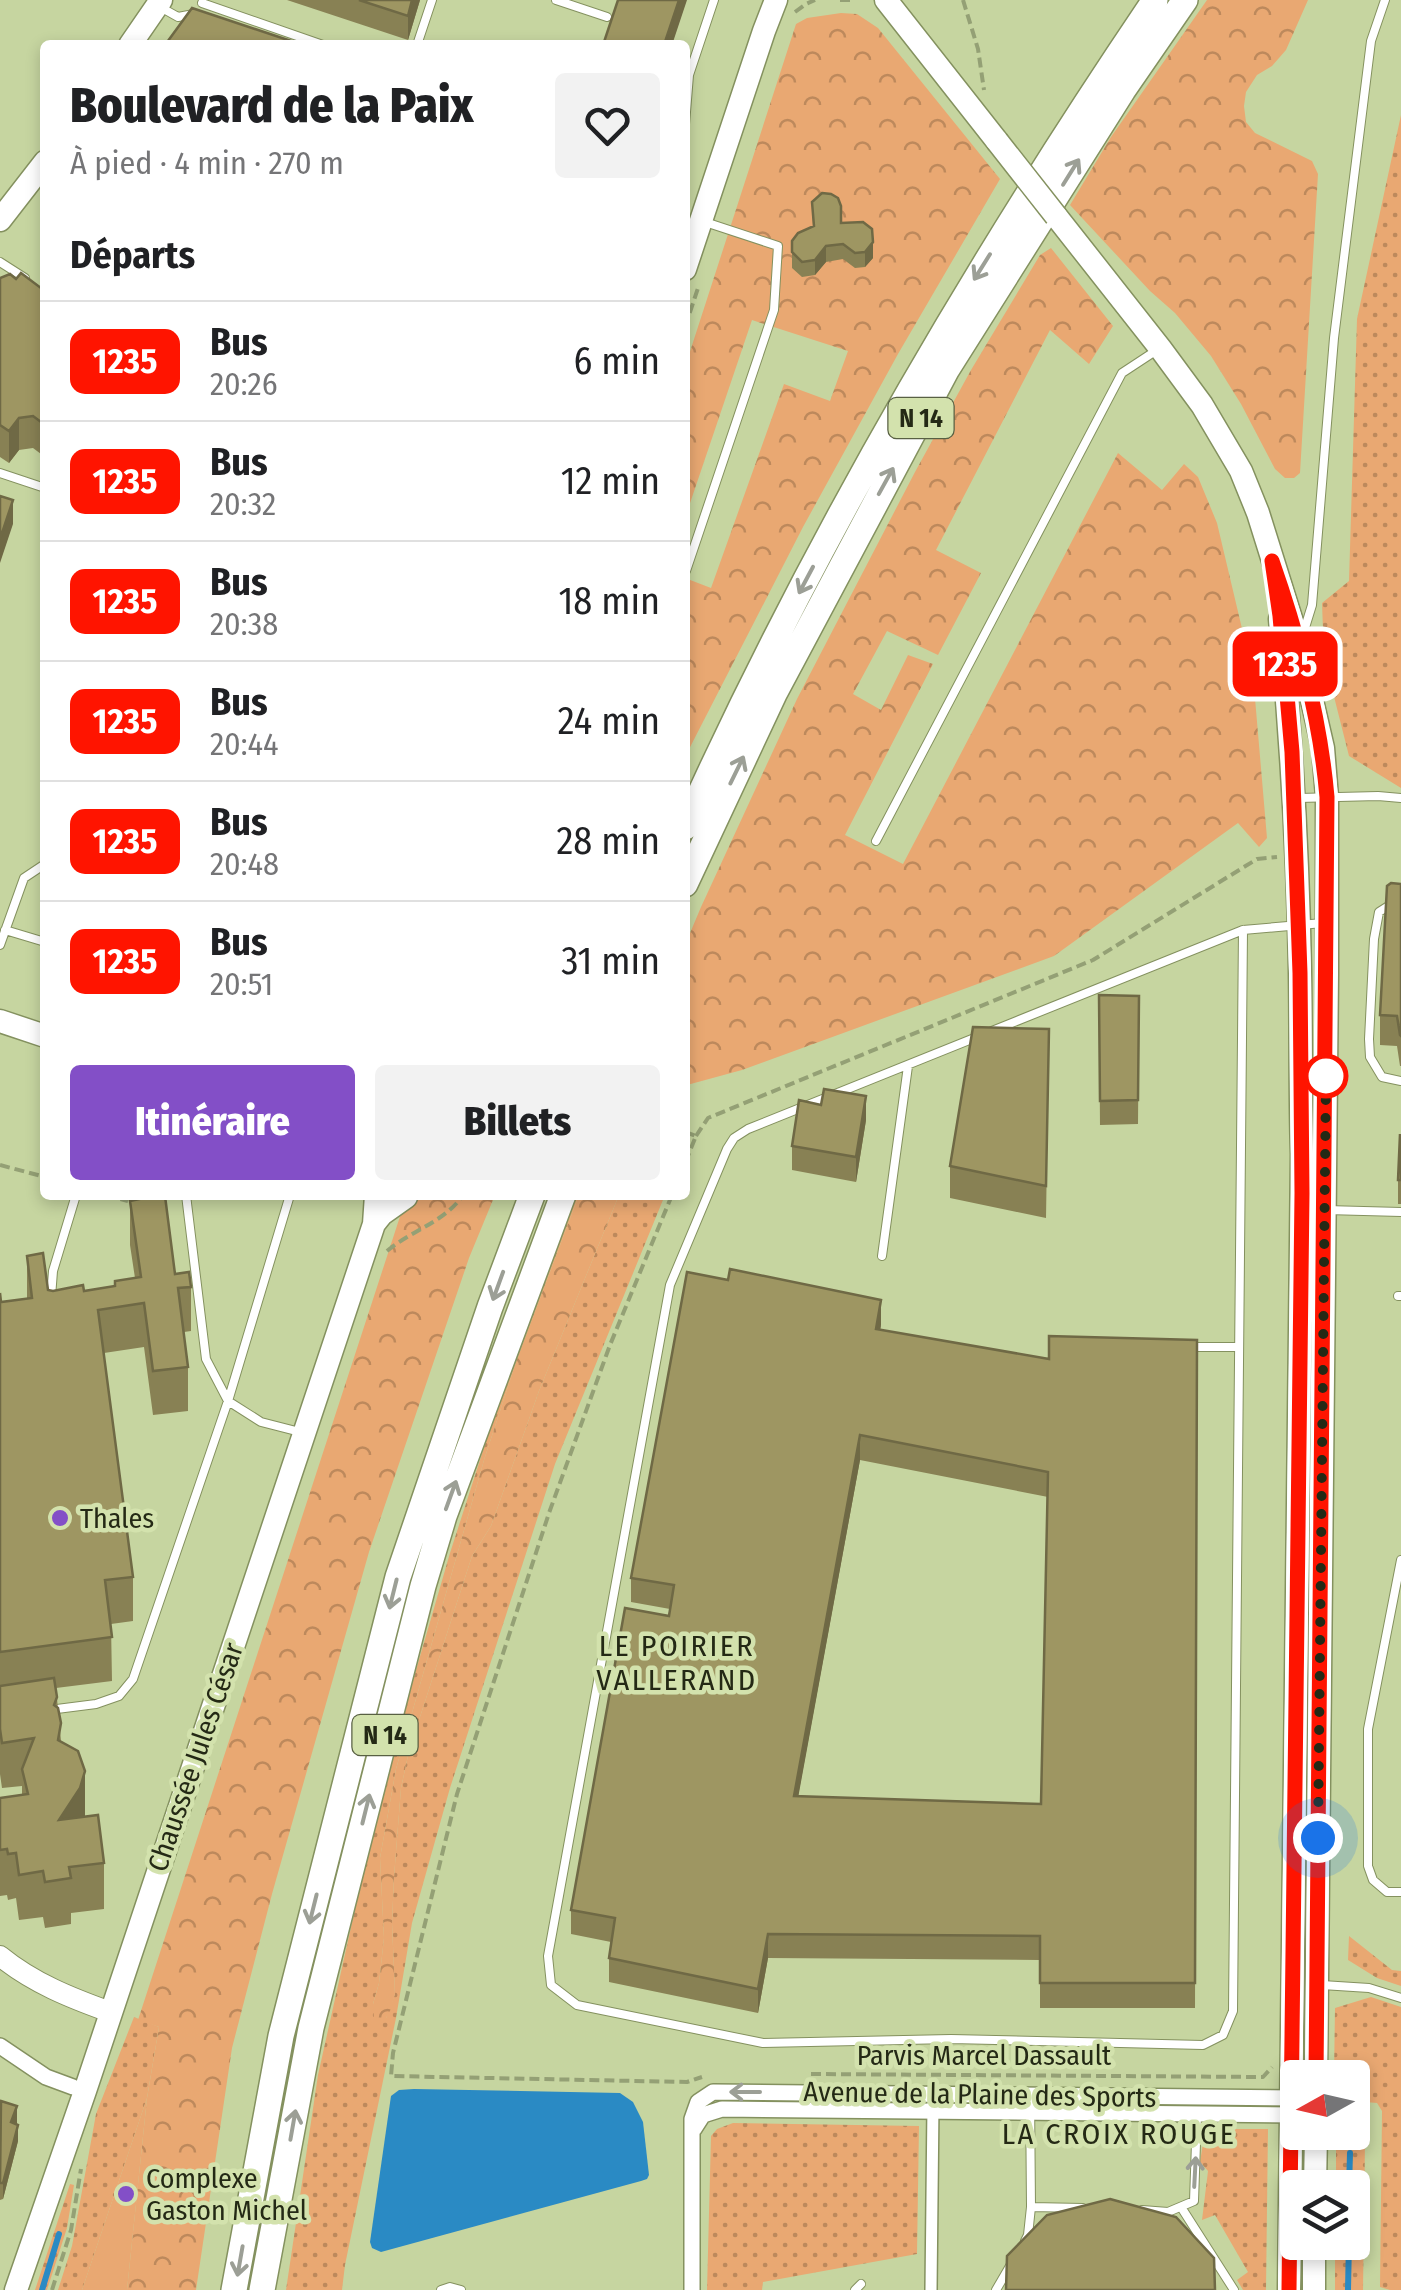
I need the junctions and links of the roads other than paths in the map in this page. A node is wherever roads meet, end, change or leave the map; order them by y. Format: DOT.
graph roads {
  1 [pos="432,0"];
  2 [pos="556,0"];
  3 [pos="714,0"];
  4 [pos="886,0"];
  5 [pos="1155,0"];
  6 [pos="1185,0"];
  7 [pos="1386,0"];
  8 [pos="204,2"];
  9 [pos="778,2"];
  10 [pos="159,3"];
  11 [pos="606,16"];
  12 [pos="133,40"];
  13 [pos="309,40"];
  14 [pos="419,40"];
  15 [pos="690,73"];
  16 [pos="40,168"];
  17 [pos="0,220"];
  18 [pos="701,221"];
  19 [pos="690,253"];
  20 [pos="0,262"];
  21 [pos="33,284"];
  22 [pos="1160,348"];
  23 [pos="0,473"];
  24 [pos="40,486"];
  25 [pos="690,559"];
  26 [pos="1272,561"];
  27 [pos="1299,644"];
  28 [pos="1285,670"];
  29 [pos="1327,797"];
  30 [pos="1294,798"];
  31 [pos="1401,798"];
  32 [pos="690,816"];
  33 [pos="876,841"];
  34 [pos="40,867"];
  35 [pos="690,873"];
  36 [pos="1401,898"];
  37 [pos="1326,923"];
  38 [pos="1298,924"];
  39 [pos="6,930"];
  40 [pos="1242,930"];
  41 [pos="40,940"];
  42 [pos="0,945"];
  43 [pos="0,1021"];
  44 [pos="40,1034"];
  45 [pos="908,1066"];
  46 [pos="1401,1081"];
  47 [pos="74,1200"];
  48 [pos="187,1200"];
  49 [pos="288,1200"];
  50 [pos="376,1200"];
  51 [pos="401,1200"];
  52 [pos="530,1200"];
  53 [pos="560,1200"];
  54 [pos="1325,1210"];
  55 [pos="1401,1212"];
  56 [pos="374,1224"];
  57 [pos="882,1256"];
  58 [pos="53,1310"];
  59 [pos="1182,1346"];
  60 [pos="1239,1347"];
  61 [pos="228,1401"];
  62 [pos="304,1432"];
  63 [pos="1401,1560"];
  64 [pos="38,1711"];
  65 [pos="1401,1892"];
  66 [pos="0,1956"];
  67 [pos="1318,1984"];
  68 [pos="1401,1998"];
  69 [pos="110,2012"];
  70 [pos="0,2046"];
  71 [pos="1292,2060"];
  72 [pos="1316,2060"];
  73 [pos="73,2087"];
  74 [pos="933,2093"];
  75 [pos="1030,2094"];
  76 [pos="1198,2096"];
  77 [pos="1280,2104"];
  78 [pos="1280,2106"];
  79 [pos="933,2111"];
  80 [pos="1029,2112"];
  81 [pos="1198,2114"];
  82 [pos="692,2132"];
  83 [pos="1291,2150"];
  84 [pos="1031,2207"];
  85 [pos="1182,2207"];
  86 [pos="1093,2208"];
  87 [pos="1126,2209"];
  88 [pos="1020,2249"];
  89 [pos="1314,2260"];
  90 [pos="1012,2263"];
  91 [pos="16,2290"];
  92 [pos="234,2290"];
  93 [pos="262,2290"];
  94 [pos="441,2290"];
  95 [pos="462,2290"];
  96 [pos="692,2290"];
  97 [pos="931,2290"];
  98 [pos="996,2290"];
  99 [pos="1234,2290"];
  100 [pos="1290,2290"];
  101 [pos="1314,2290"];
  1 -- 14 [label="lane"];
  2 -- 11 [label="lane"];
  3 -- 15 [label="lane"];
  4 -- 22 [label="main road, bridge"];
  5 -- 32 [label="highway, N 14, one-way"];
  35 -- 6 [label="highway, N 14, one-way"];
  7 -- 27 [label="lane"];
  8 -- 10 [label="lane"];
  8 -- 13 [label="lane"];
  9 -- 18 [label="main road"];
  10 -- 12 [label="main road"];
  16 -- 17 [label="main road"];
  18 -- 19 [label="main road"];
  18 -- 25 [label="lane"];
  20 -- 21 [label="lane"];
  22 -- 26 [label="main road"];
  22 -- 33 [label="lane"];
  23 -- 24 [label="lane"];
  26 -- 27 [label="main road"];
  26 -- 28 [label="main road"];
  27 -- 28 [label="lane"];
  27 -- 29 [label="main road"];
  28 -- 30 [label="main road"];
  29 -- 30 [label="lane"];
  29 -- 31 [label="lane"];
  29 -- 37 [label="main road"];
  30 -- 38 [label="main road"];
  34 -- 39 [label="lane"];
  36 -- 46 [label="lane"];
  37 -- 38 [label="lane"];
  37 -- 54 [label="main road"];
  38 -- 40 [label="lane"];
  38 -- 71 [label="main road"];
  39 -- 41 [label="lane"];
  39 -- 42 [label="lane"];
  40 -- 45 [label="lane"];
  40 -- 60 [label="lane"];
  43 -- 44 [label="main road"];
  45 -- 57 [label="lane"];
  45 -- 60 [label="lane"];
  47 -- 58 [label="lane"];
  48 -- 61 [label="lane"];
  49 -- 61 [label="lane"];
  50 -- 56 [label="main road, Chaussée Jules César"];
  51 -- 56 [label="main road"];
  52 -- 92 [label="highway, N 14, one-way"];
  93 -- 53 [label="highway, N 14, one-way"];
  54 -- 55 [label="lane"];
  54 -- 67 [label="main road"];
  56 -- 62 [label="main road, Chaussée Jules César"];
  59 -- 60 [label="lane"];
  61 -- 62 [label="lane"];
  61 -- 64 [label="lane"];
  62 -- 69 [label="main road, Chaussée Jules César"];
  63 -- 65 [label="lane"];
  66 -- 69 [label="street"];
  67 -- 68 [label="lane"];
  67 -- 72 [label="main road"];
  69 -- 91 [label="main road, Chaussée Jules César"];
  70 -- 73 [label="street"];
  74 -- 75 [label="street, Avenue de la Plaine des Sports"];
  74 -- 79 [label="street"];
  74 -- 82 [label="street, Avenue de la Plaine des Sports, one-way"];
  75 -- 76 [label="street, Avenue de la Plaine des Sports"];
  75 -- 80 [label="lane"];
  76 -- 77 [label="street, Avenue de la Plaine des Sports"];
  76 -- 81 [label="lane"];
  78 -- 81 [label="street, Avenue de la Plaine des Sports"];
  79 -- 80 [label="street, Avenue de la Plaine des Sports"];
  79 -- 82 [label="street, Avenue de la Plaine des Sports"];
  79 -- 97 [label="street"];
  80 -- 81 [label="street, Avenue de la Plaine des Sports"];
  80 -- 84 [label="lane"];
  85 -- 81 [label="lane, one-way"];
  82 -- 96 [label="street, Avenue de la Plaine des Sports"];
  83 -- 100 [label="main road"];
  84 -- 86 [label="lane"];
  84 -- 88 [label="lane"];
  85 -- 87 [label="lane"];
  85 -- 99 [label="lane"];
  89 -- 101 [label="main road"];
  90 -- 98 [label="lane"];
  94 -- 95 [label="lane"];
}
